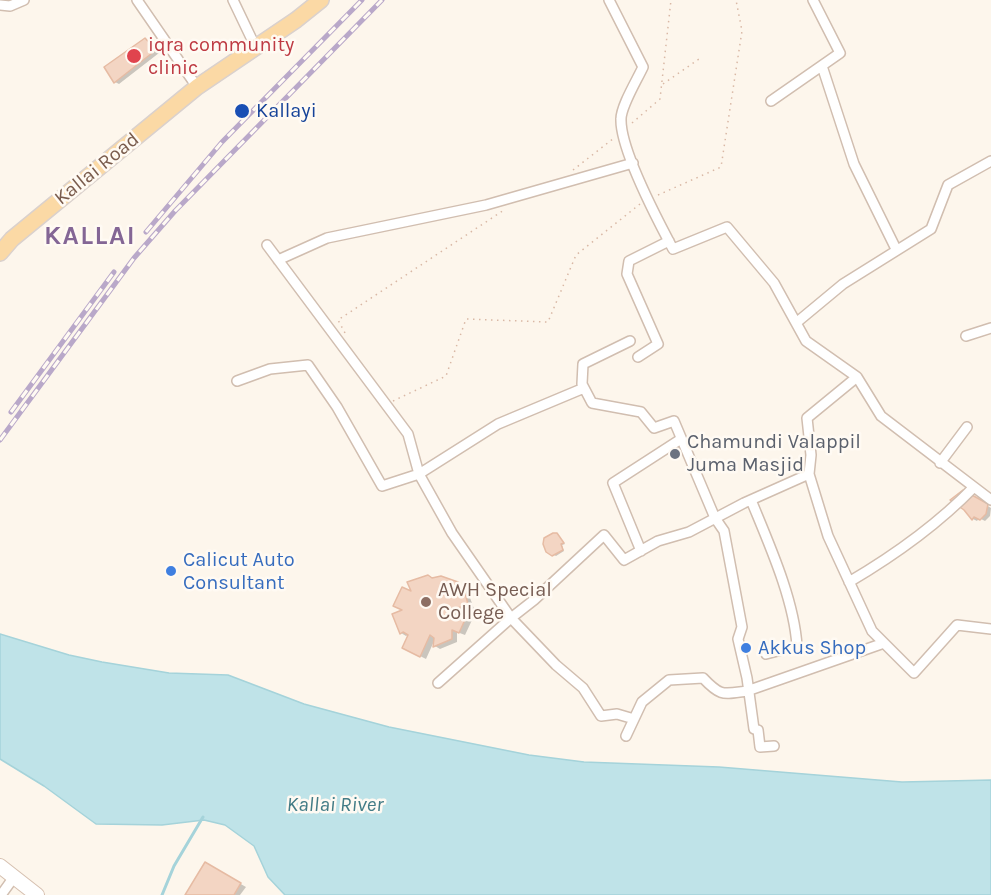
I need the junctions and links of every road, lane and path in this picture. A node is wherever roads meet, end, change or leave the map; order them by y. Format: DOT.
graph roads {
  1 [pos="24,0"];
  2 [pos="137,0"];
  3 [pos="233,0"];
  4 [pos="321,0"];
  5 [pos="609,0"];
  6 [pos="671,0"];
  7 [pos="736,0"];
  8 [pos="813,0"];
  9 [pos="0,5"];
  10 [pos="255,46"];
  11 [pos="699,59"];
  12 [pos="822,66"];
  13 [pos="662,85"];
  14 [pos="197,87"];
  15 [pos="771,101"];
  16 [pos="623,130"];
  17 [pos="991,160"];
  18 [pos="633,163"];
  19 [pos="571,171"];
  20 [pos="652,198"];
  21 [pos="643,202"];
  22 [pos="504,210"];
  23 [pos="669,241"];
  24 [pos="267,245"];
  25 [pos="896,249"];
  26 [pos="0,253"];
  27 [pos="278,260"];
  28 [pos="796,323"];
  29 [pos="991,327"];
  30 [pos="966,336"];
  31 [pos="348,339"];
  32 [pos="630,340"];
  33 [pos="638,357"];
  34 [pos="857,377"];
  35 [pos="237,381"];
  36 [pos="584,388"];
  37 [pos="393,401"];
  38 [pos="967,427"];
  39 [pos="681,439"];
  40 [pos="940,463"];
  41 [pos="419,474"];
  42 [pos="809,474"];
  43 [pos="974,488"];
  44 [pos="751,500"];
  45 [pos="991,500"];
  46 [pos="715,518"];
  47 [pos="641,551"];
  48 [pos="849,582"];
  49 [pos="511,618"];
  50 [pos="991,629"];
  51 [pos="884,643"];
  52 [pos="766,654"];
  53 [pos="438,683"];
  54 [pos="747,691"];
  55 [pos="633,719"];
  56 [pos="626,736"];
  57 [pos="774,746"];
  58 [pos="0,866"];
  59 [pos="14,877"];
  60 [pos="1,895"];
  61 [pos="37,895"];
  1 -- 9 [label="street"];
  2 -- 14 [label="street"];
  3 -- 10 [label="street"];
  4 -- 10 [label="main road, Kallai Road"];
  5 -- 16 [label="street"];
  6 -- 13 [label="path"];
  7 -- 20 [label="path"];
  8 -- 12 [label="street"];
  10 -- 14 [label="main road, Kallai Road"];
  11 -- 13 [label="path"];
  12 -- 15 [label="street"];
  12 -- 25 [label="street"];
  13 -- 16 [label="path"];
  14 -- 26 [label="main road, Kallai Road"];
  16 -- 18 [label="street"];
  16 -- 19 [label="path"];
  17 -- 25 [label="street"];
  18 -- 23 [label="street"];
  18 -- 27 [label="street"];
  21 -- 37 [label="path"];
  22 -- 31 [label="path"];
  23 -- 28 [label="street"];
  23 -- 33 [label="street"];
  24 -- 27 [label="street"];
  25 -- 28 [label="street"];
  27 -- 41 [label="street"];
  28 -- 34 [label="street"];
  29 -- 30 [label="street"];
  32 -- 36 [label="street"];
  34 -- 40 [label="street"];
  34 -- 42 [label="street"];
  35 -- 41 [label="street"];
  36 -- 39 [label="street"];
  36 -- 41 [label="street"];
  38 -- 40 [label="street"];
  39 -- 46 [label="street"];
  39 -- 47 [label="street"];
  40 -- 43 [label="street"];
  41 -- 49 [label="street"];
  42 -- 44 [label="street"];
  42 -- 48 [label="street"];
  43 -- 45 [label="street"];
  43 -- 48 [label="street"];
  44 -- 46 [label="street"];
  44 -- 52 [label="street"];
  46 -- 47 [label="street"];
  46 -- 54 [label="street"];
  47 -- 49 [label="street"];
  48 -- 51 [label="street"];
  49 -- 53 [label="street"];
  49 -- 55 [label="street"];
  50 -- 51 [label="street"];
  51 -- 54 [label="street"];
  54 -- 55 [label="street"];
  54 -- 57 [label="street"];
  55 -- 56 [label="street"];
  58 -- 59 [label="street"];
  59 -- 60 [label="street"];
  59 -- 61 [label="street"];
}
